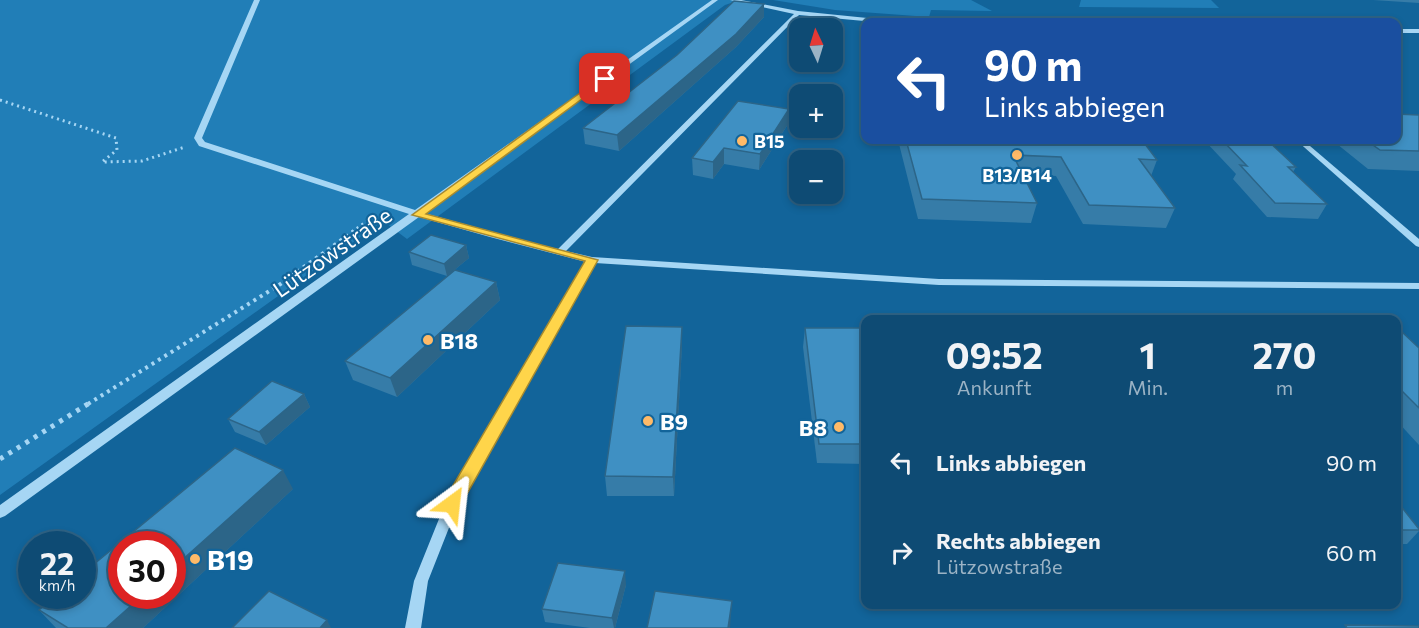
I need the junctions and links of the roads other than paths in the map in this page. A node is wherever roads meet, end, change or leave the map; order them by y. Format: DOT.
graph roads {
  1 [pos="257,0"];
  2 [pos="715,0"];
  3 [pos="733,0"];
  4 [pos="798,13"];
  5 [pos="861,19"];
  6 [pos="1401,31"];
  7 [pos="1419,31"];
  8 [pos="1304,144"];
  9 [pos="417,215"];
  10 [pos="1419,244"];
  11 [pos="560,252"];
  12 [pos="592,260"];
  13 [pos="1419,286"];
  14 [pos="0,512"];
  15 [pos="412,628"];
  1 -- 9 [label="street"];
  2 -- 9 [label="street, Lützowstraße"];
  3 -- 4 [label="street"];
  4 -- 5 [label="street"];
  4 -- 11 [label="street"];
  6 -- 7 [label="street"];
  8 -- 10 [label="street"];
  9 -- 11 [label="street"];
  9 -- 14 [label="street, Lützowstraße"];
  11 -- 12 [label="street"];
  12 -- 13 [label="street"];
  12 -- 15 [label="street"];
}
